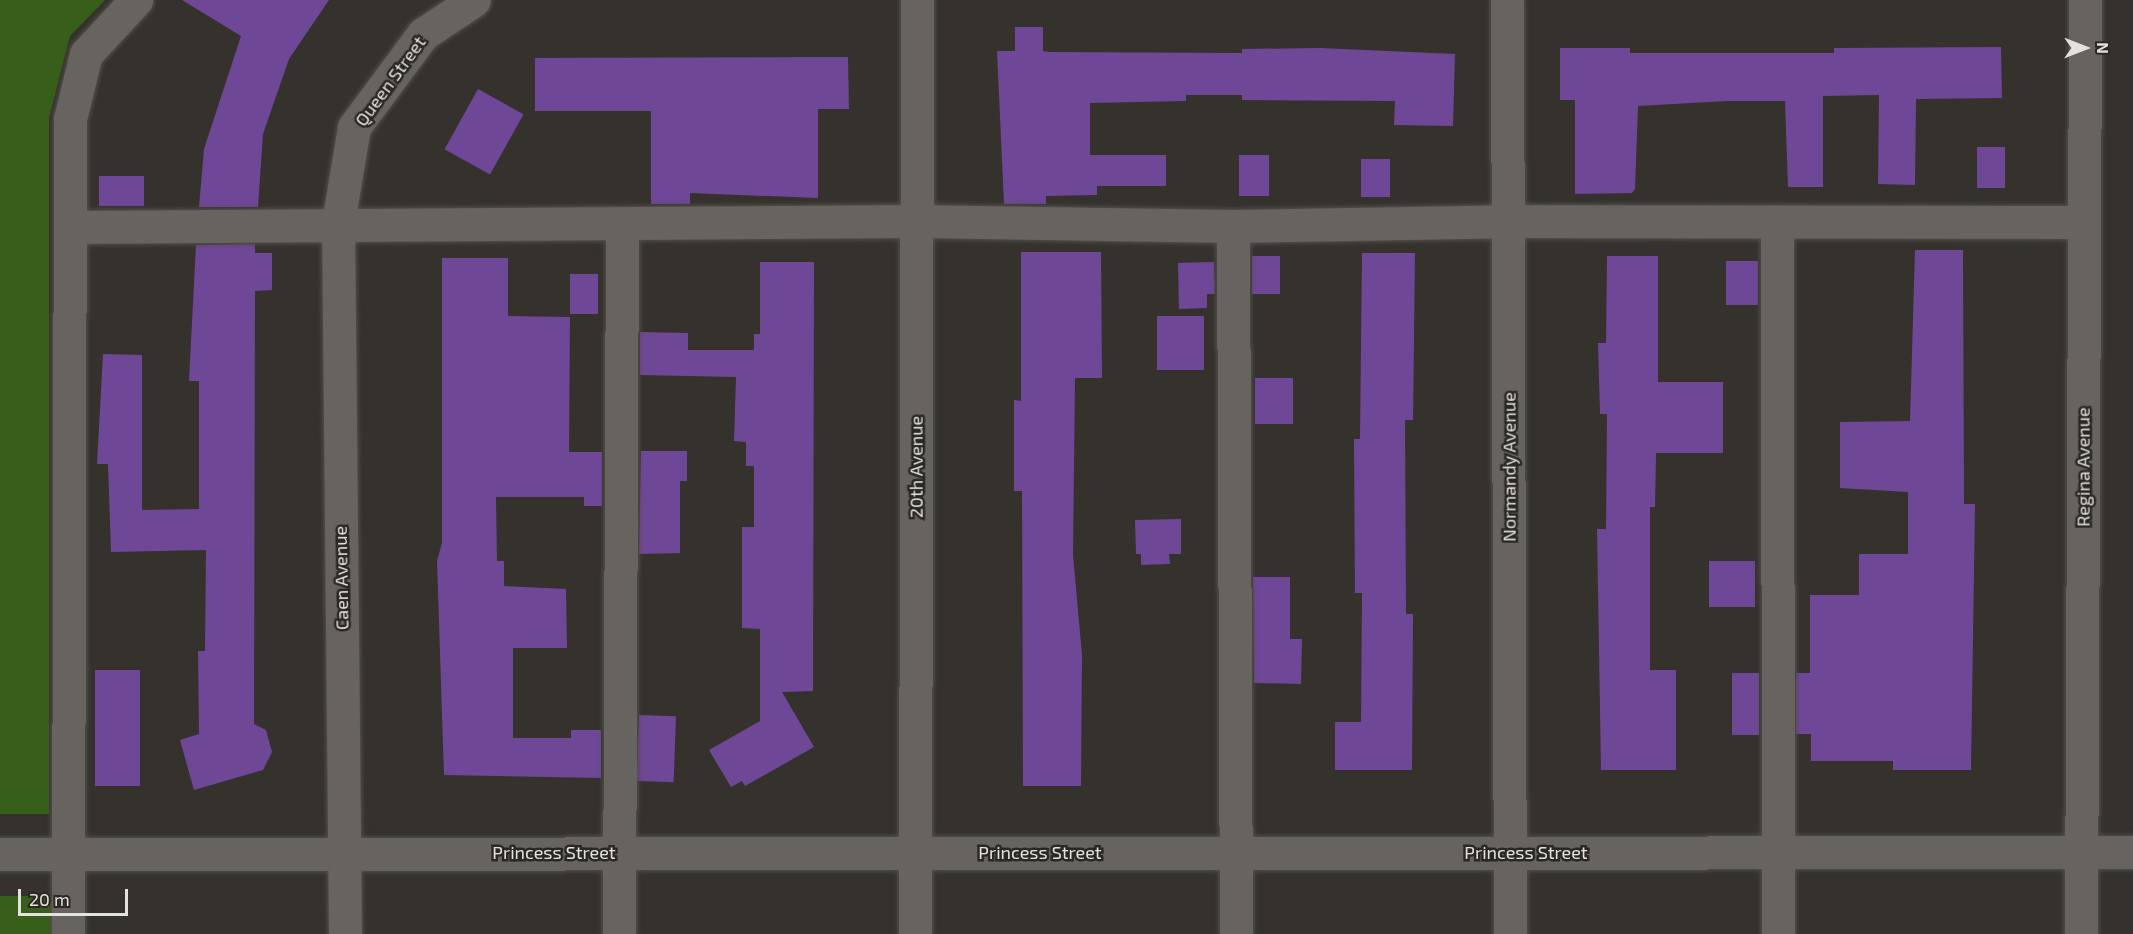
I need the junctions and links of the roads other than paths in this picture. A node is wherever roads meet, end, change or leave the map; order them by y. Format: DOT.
graph roads {
  1 [pos="136,0"];
  2 [pos="474,0"];
  3 [pos="917,0"];
  4 [pos="1507,0"];
  5 [pos="2085,0"];
  6 [pos="916,221"];
  7 [pos="1509,221"];
  8 [pos="1777,222"];
  9 [pos="2084,222"];
  10 [pos="338,223"];
  11 [pos="622,224"];
  12 [pos="1233,226"];
  13 [pos="70,227"];
  14 [pos="1778,851"];
  15 [pos="2081,851"];
  16 [pos="344,852"];
  17 [pos="915,852"];
  18 [pos="1236,852"];
  19 [pos="1510,852"];
  20 [pos="2133,852"];
  21 [pos="68,853"];
  22 [pos="618,853"];
  23 [pos="0,854"];
  24 [pos="68,934"];
  25 [pos="345,934"];
  26 [pos="619,934"];
  27 [pos="915,934"];
  28 [pos="1236,934"];
  29 [pos="1510,934"];
  30 [pos="1778,934"];
  31 [pos="2081,934"];
  1 -- 13 [label="street"];
  2 -- 10 [label="street, Queen Street"];
  3 -- 6 [label="street, 20th Avenue"];
  4 -- 7 [label="street, Normandy Avenue"];
  5 -- 9 [label="street, Regina Avenue"];
  6 -- 11 [label="street"];
  6 -- 12 [label="street"];
  6 -- 17 [label="street, 20th Avenue"];
  7 -- 8 [label="street"];
  7 -- 12 [label="street"];
  7 -- 19 [label="street, Normandy Avenue"];
  8 -- 9 [label="street"];
  8 -- 14 [label="street"];
  9 -- 15 [label="street, Regina Avenue"];
  10 -- 11 [label="street"];
  10 -- 13 [label="street"];
  10 -- 16 [label="street, Caen Avenue"];
  11 -- 22 [label="street"];
  12 -- 18 [label="street"];
  13 -- 21 [label="street"];
  14 -- 15 [label="street, Princess Street"];
  14 -- 19 [label="street, Princess Street"];
  14 -- 30 [label="street"];
  15 -- 20 [label="street, Princess Street"];
  15 -- 31 [label="street, Regina Avenue"];
  16 -- 21 [label="street, Princess Street"];
  16 -- 22 [label="street, Princess Street"];
  16 -- 25 [label="street, Caen Avenue"];
  17 -- 18 [label="street, Princess Street"];
  17 -- 22 [label="street, Princess Street"];
  17 -- 27 [label="street, 20th Avenue"];
  18 -- 19 [label="street, Princess Street"];
  18 -- 28 [label="street"];
  19 -- 29 [label="street, Normandy Avenue"];
  21 -- 23 [label="street, Princess Street"];
  21 -- 24 [label="street"];
  22 -- 26 [label="street"];
}
